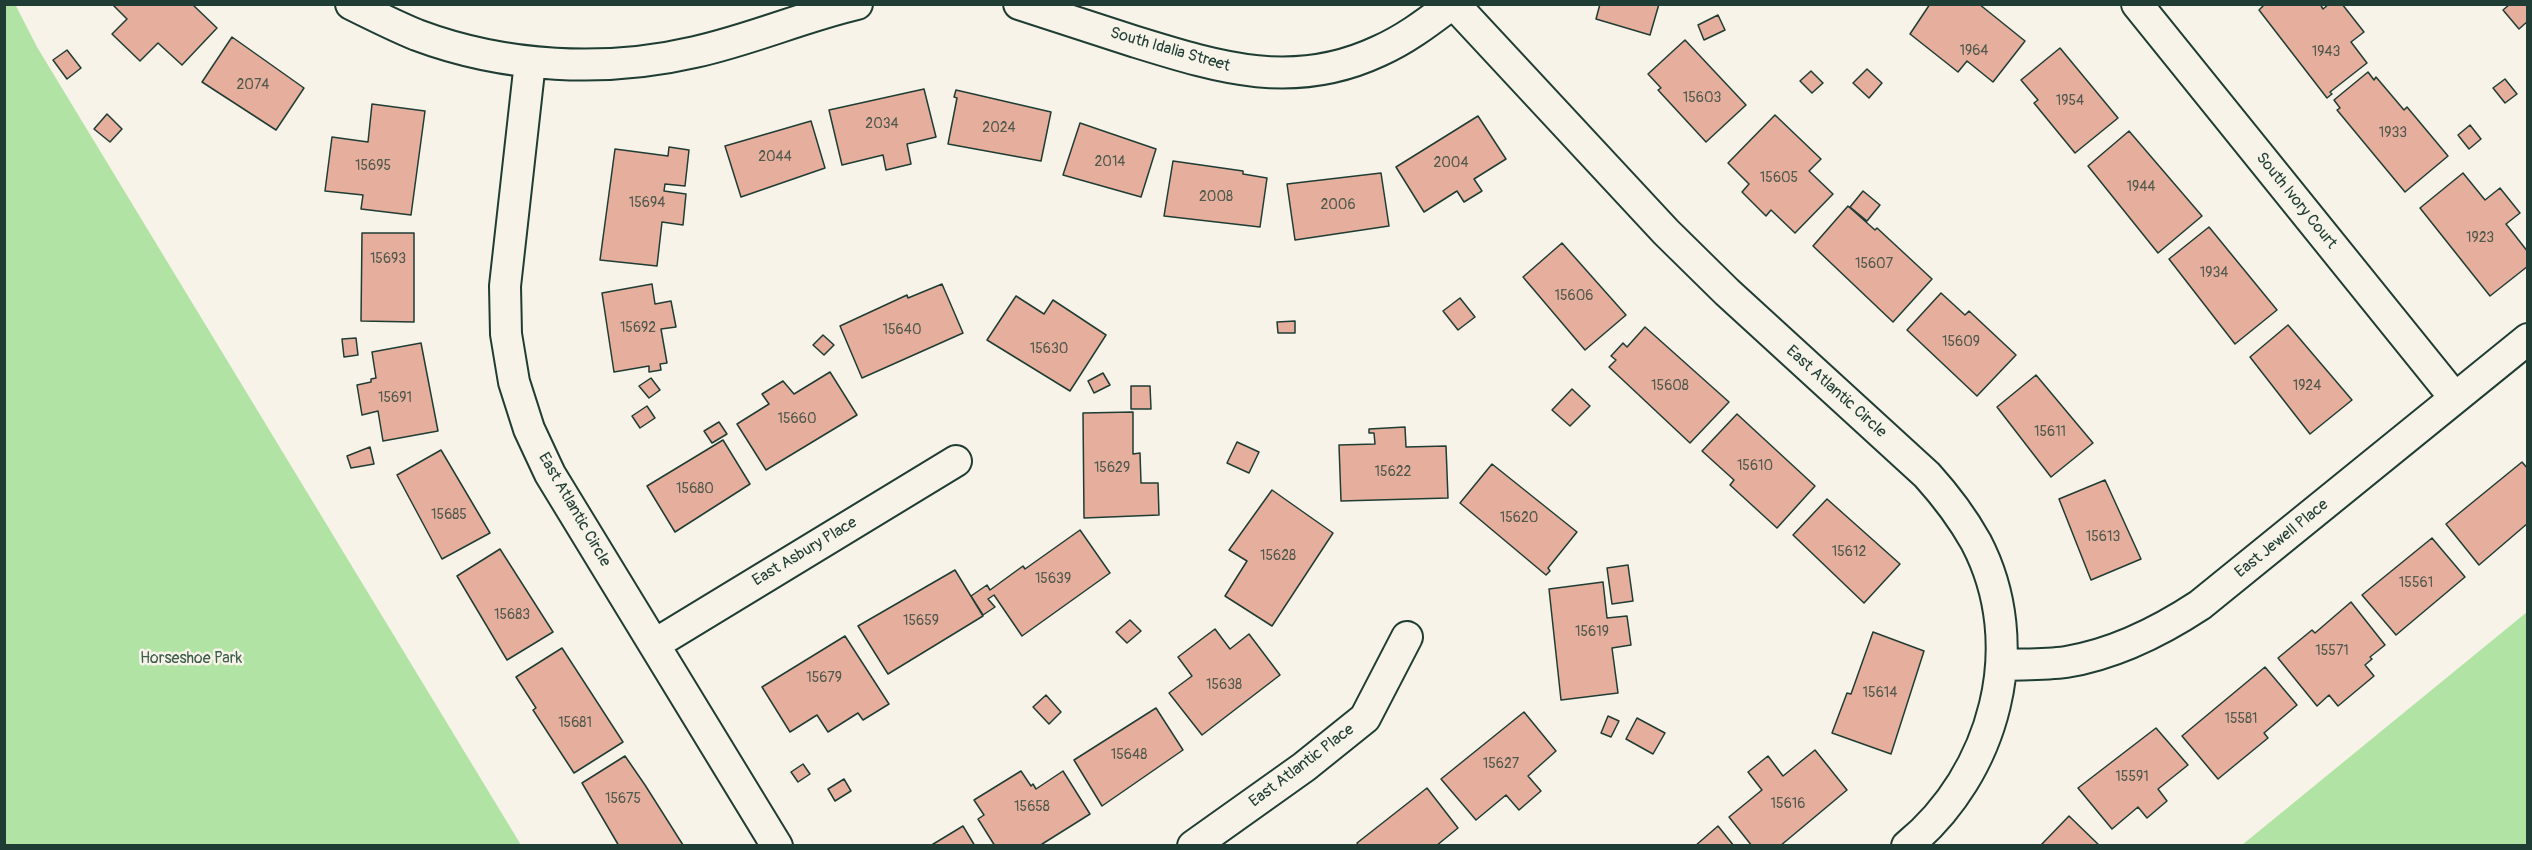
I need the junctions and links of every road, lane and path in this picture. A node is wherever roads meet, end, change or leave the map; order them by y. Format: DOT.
graph roads {
  1 [pos="351,4"];
  2 [pos="857,4"];
  3 [pos="1019,4"];
  4 [pos="1453,4"];
  5 [pos="2137,4"];
  6 [pos="530,62"];
  7 [pos="2528,339"];
  8 [pos="2455,398"];
  9 [pos="956,460"];
  10 [pos="1407,638"];
  11 [pos="655,644"];
  12 [pos="2001,665"];
  13 [pos="777,846"];
  14 [pos="1193,846"];
  15 [pos="1906,846"];
  1 -- 6 [label="street"];
  2 -- 6 [label="street"];
  3 -- 4 [label="street, South Idalia Street"];
  4 -- 12 [label="street, East Atlantic Circle"];
  5 -- 8 [label="street, South Ivory Court"];
  6 -- 11 [label="street, East Atlantic Circle"];
  7 -- 8 [label="street, East Jewell Place"];
  8 -- 12 [label="street, East Jewell Place"];
  9 -- 11 [label="street, East Asbury Place"];
  10 -- 14 [label="street, East Atlantic Place"];
  11 -- 13 [label="street, East Atlantic Circle"];
  12 -- 15 [label="street, East Atlantic Circle"];
}
